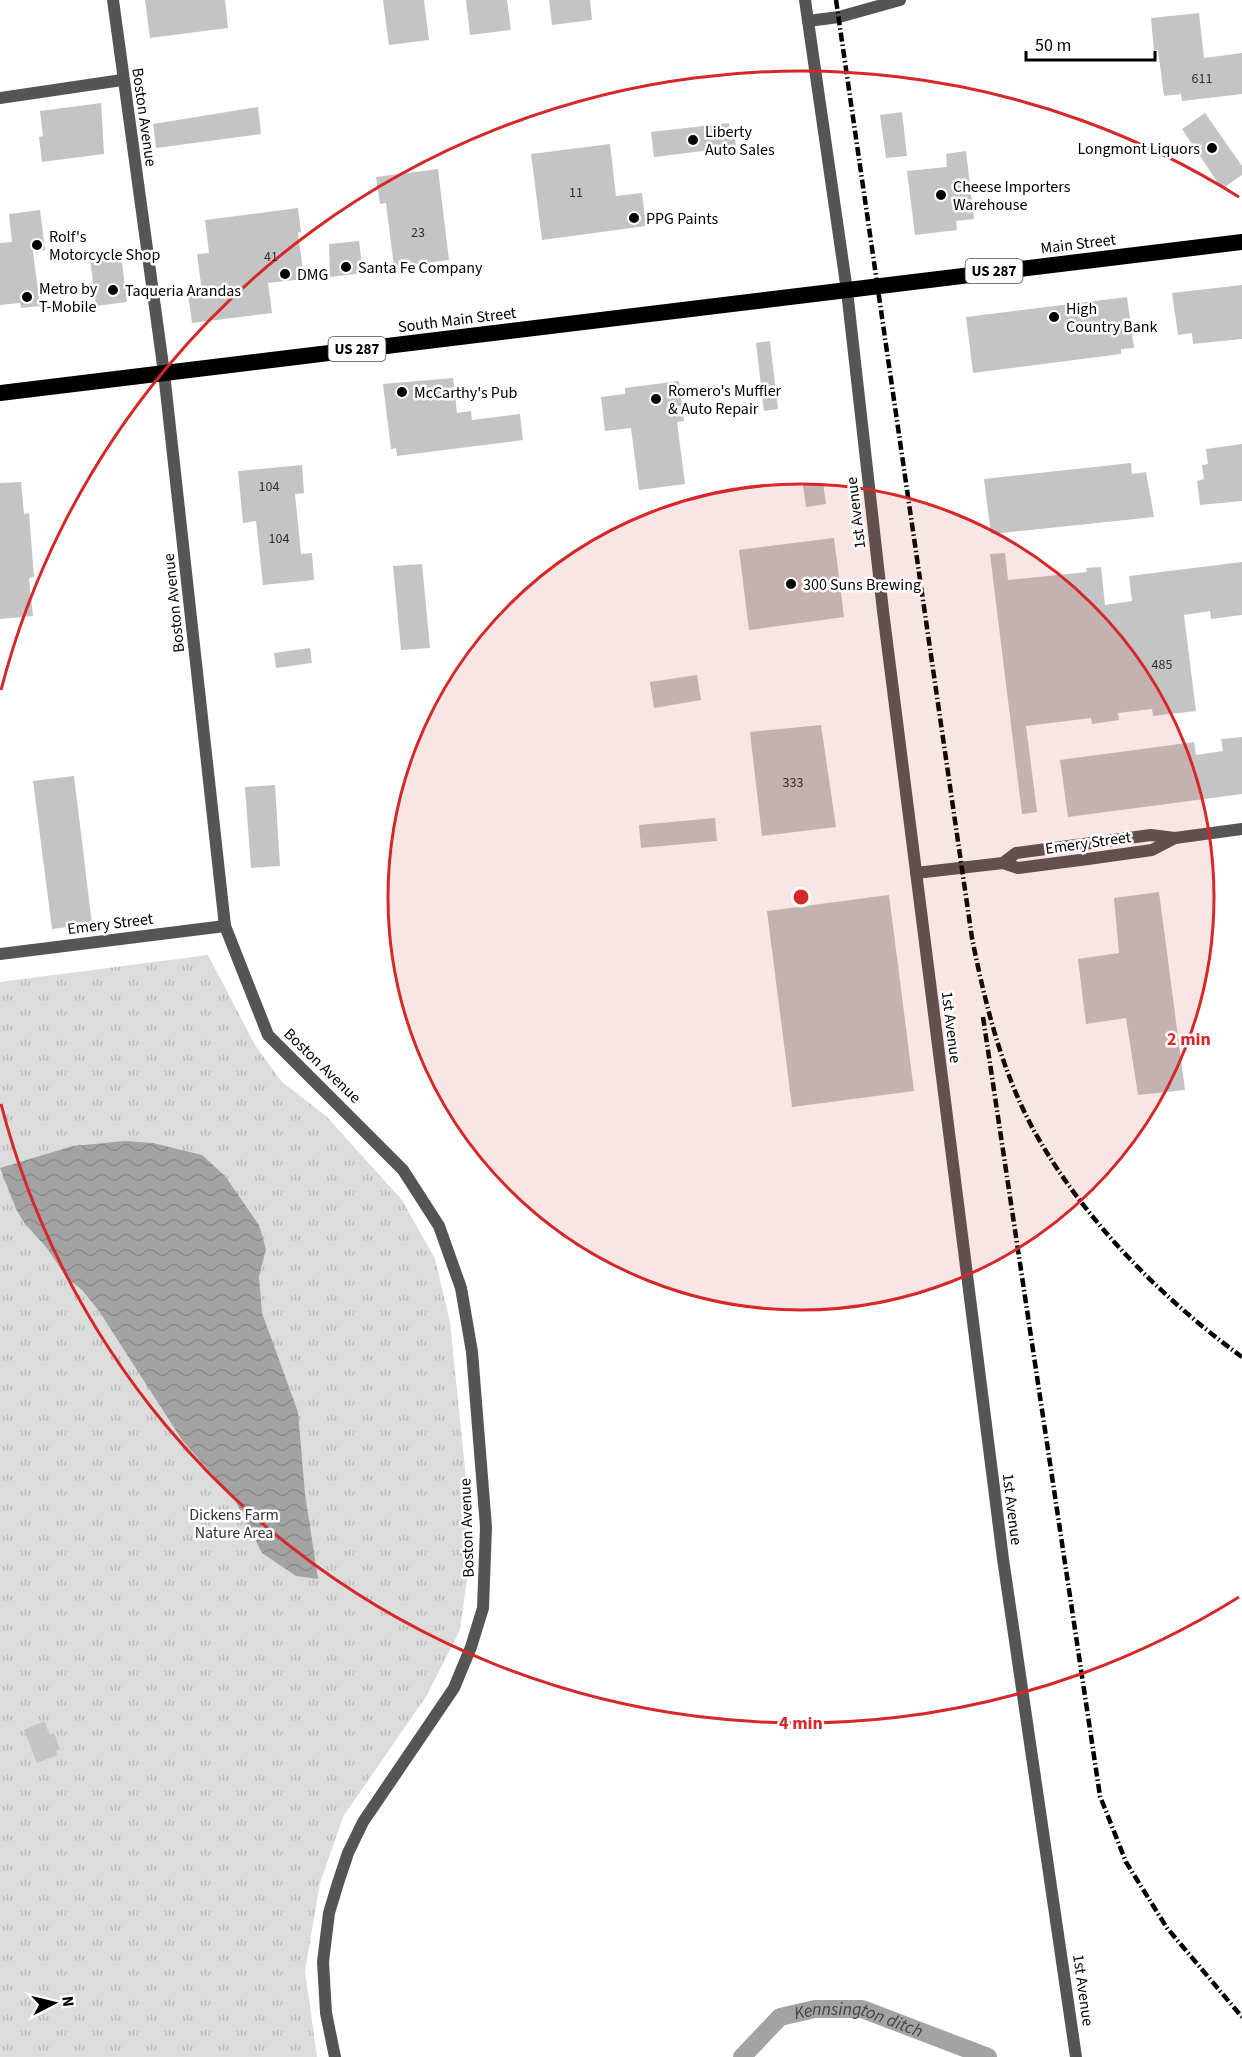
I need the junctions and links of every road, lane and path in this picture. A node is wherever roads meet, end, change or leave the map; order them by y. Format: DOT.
graph roads {
  1 [pos="113,0"];
  2 [pos="805,0"];
  3 [pos="900,0"];
  4 [pos="808,21"];
  5 [pos="122,80"];
  6 [pos="0,98"];
  7 [pos="1242,242"];
  8 [pos="847,291"];
  9 [pos="164,373"];
  10 [pos="0,393"];
  11 [pos="1242,829"];
  12 [pos="916,873"];
  13 [pos="225,926"];
  14 [pos="0,954"];
  15 [pos="334,2057"];
  16 [pos="1076,2057"];
  1 -- 5 [label="street, Boston Avenue"];
  2 -- 4 [label="street, 1st Avenue"];
  3 -- 4 [label="street"];
  4 -- 8 [label="street, 1st Avenue"];
  5 -- 6 [label="street"];
  5 -- 9 [label="street, Boston Avenue"];
  7 -- 8 [label="highway, Main Street / US 287"];
  8 -- 9 [label="highway, South Main Street / US 287"];
  8 -- 12 [label="street, 1st Avenue"];
  9 -- 10 [label="highway, South Main Street / US 287"];
  9 -- 13 [label="street, Boston Avenue"];
  11 -- 12 [label="street, Emery Street"];
  12 -- 16 [label="street, 1st Avenue"];
  13 -- 14 [label="street, Emery Street"];
  13 -- 15 [label="street, Boston Avenue"];
}
